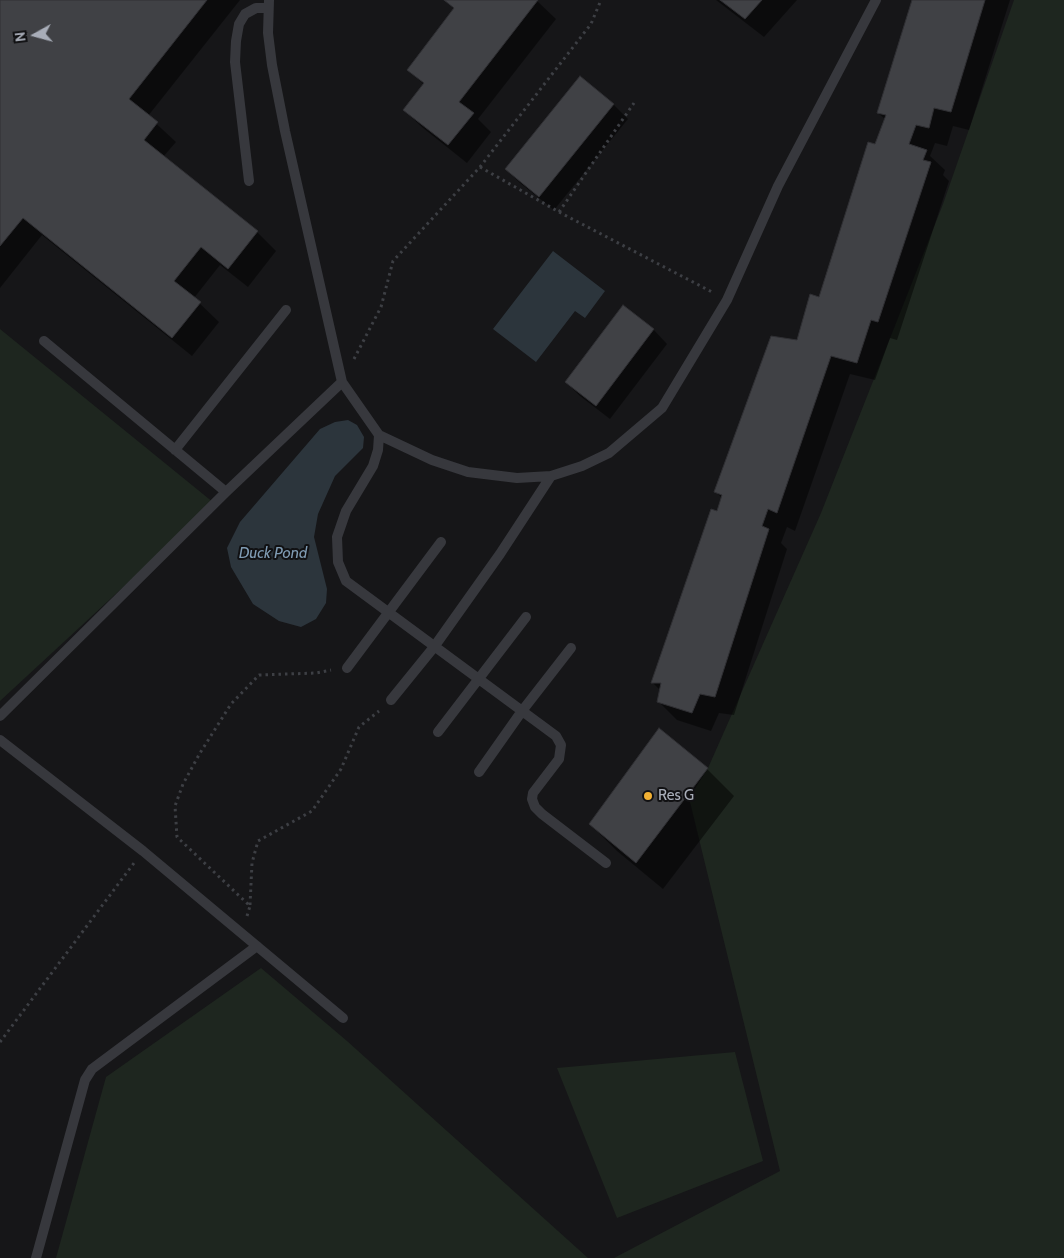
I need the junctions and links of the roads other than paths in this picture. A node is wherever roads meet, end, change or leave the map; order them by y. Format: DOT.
graph roads {
  1 [pos="876,0"];
  2 [pos="268,4"];
  3 [pos="248,181"];
  4 [pos="286,310"];
  5 [pos="44,341"];
  6 [pos="342,382"];
  7 [pos="379,435"];
  8 [pos="175,450"];
  9 [pos="551,476"];
  10 [pos="226,492"];
  11 [pos="441,542"];
  12 [pos="388,612"];
  13 [pos="526,617"];
  14 [pos="434,647"];
  15 [pos="571,648"];
  16 [pos="347,668"];
  17 [pos="479,679"];
  18 [pos="391,700"];
  19 [pos="522,711"];
  20 [pos="0,716"];
  21 [pos="438,732"];
  22 [pos="0,740"];
  23 [pos="479,772"];
  24 [pos="606,864"];
  25 [pos="257,946"];
  26 [pos="342,1018"];
  27 [pos="36,1258"];
  1 -- 9 [label="lane"];
  2 -- 3 [label="lane"];
  2 -- 6 [label="lane"];
  4 -- 8 [label="lane"];
  5 -- 8 [label="lane"];
  6 -- 7 [label="lane"];
  6 -- 10 [label="lane"];
  7 -- 9 [label="lane"];
  7 -- 12 [label="lane"];
  8 -- 10 [label="lane"];
  9 -- 14 [label="lane"];
  10 -- 20 [label="lane"];
  11 -- 12 [label="lane"];
  12 -- 14 [label="lane"];
  12 -- 16 [label="lane"];
  13 -- 17 [label="lane"];
  14 -- 17 [label="lane"];
  14 -- 18 [label="lane"];
  15 -- 19 [label="lane"];
  17 -- 19 [label="lane"];
  17 -- 21 [label="lane"];
  19 -- 23 [label="lane"];
  19 -- 24 [label="lane"];
  22 -- 25 [label="lane"];
  25 -- 26 [label="lane"];
  25 -- 27 [label="lane"];
}
